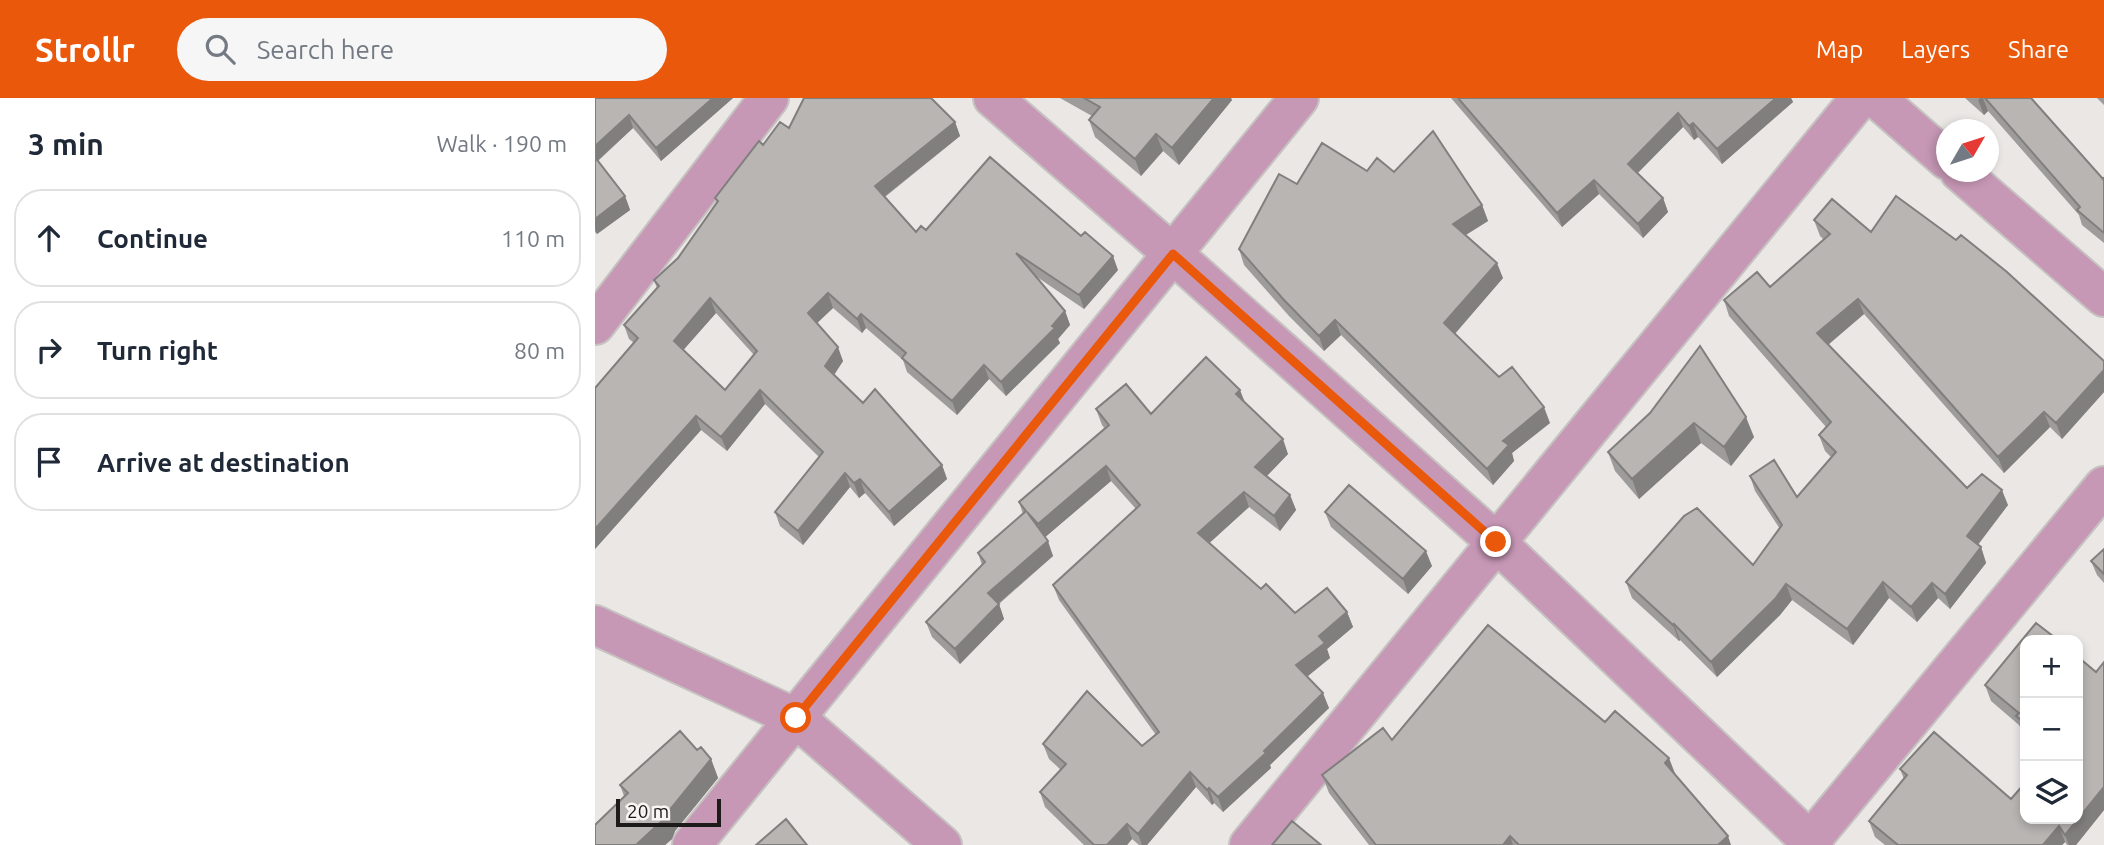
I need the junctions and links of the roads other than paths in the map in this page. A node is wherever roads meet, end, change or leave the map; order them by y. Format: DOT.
graph roads {
  1 [pos="769,98"];
  2 [pos="993,98"];
  3 [pos="1299,98"];
  4 [pos="1860,98"];
  5 [pos="1876,98"];
  6 [pos="1936,150"];
  7 [pos="1972,182"];
  8 [pos="1173,254"];
  9 [pos="2104,297"];
  10 [pos="595,325"];
  11 [pos="2104,486"];
  12 [pos="1496,542"];
  13 [pos="595,625"];
  14 [pos="796,718"];
  15 [pos="1811,844"];
  16 [pos="692,845"];
  17 [pos="942,845"];
  18 [pos="1249,845"];
  1 -- 10 [label="street"];
  2 -- 8 [label="street"];
  3 -- 8 [label="street"];
  4 -- 12 [label="street"];
  5 -- 6 [label="street"];
  7 -- 9 [label="street"];
  8 -- 12 [label="street"];
  8 -- 14 [label="street"];
  11 -- 15 [label="street"];
  12 -- 15 [label="street"];
  12 -- 18 [label="street"];
  13 -- 14 [label="street"];
  14 -- 16 [label="street"];
  14 -- 17 [label="street"];
}
